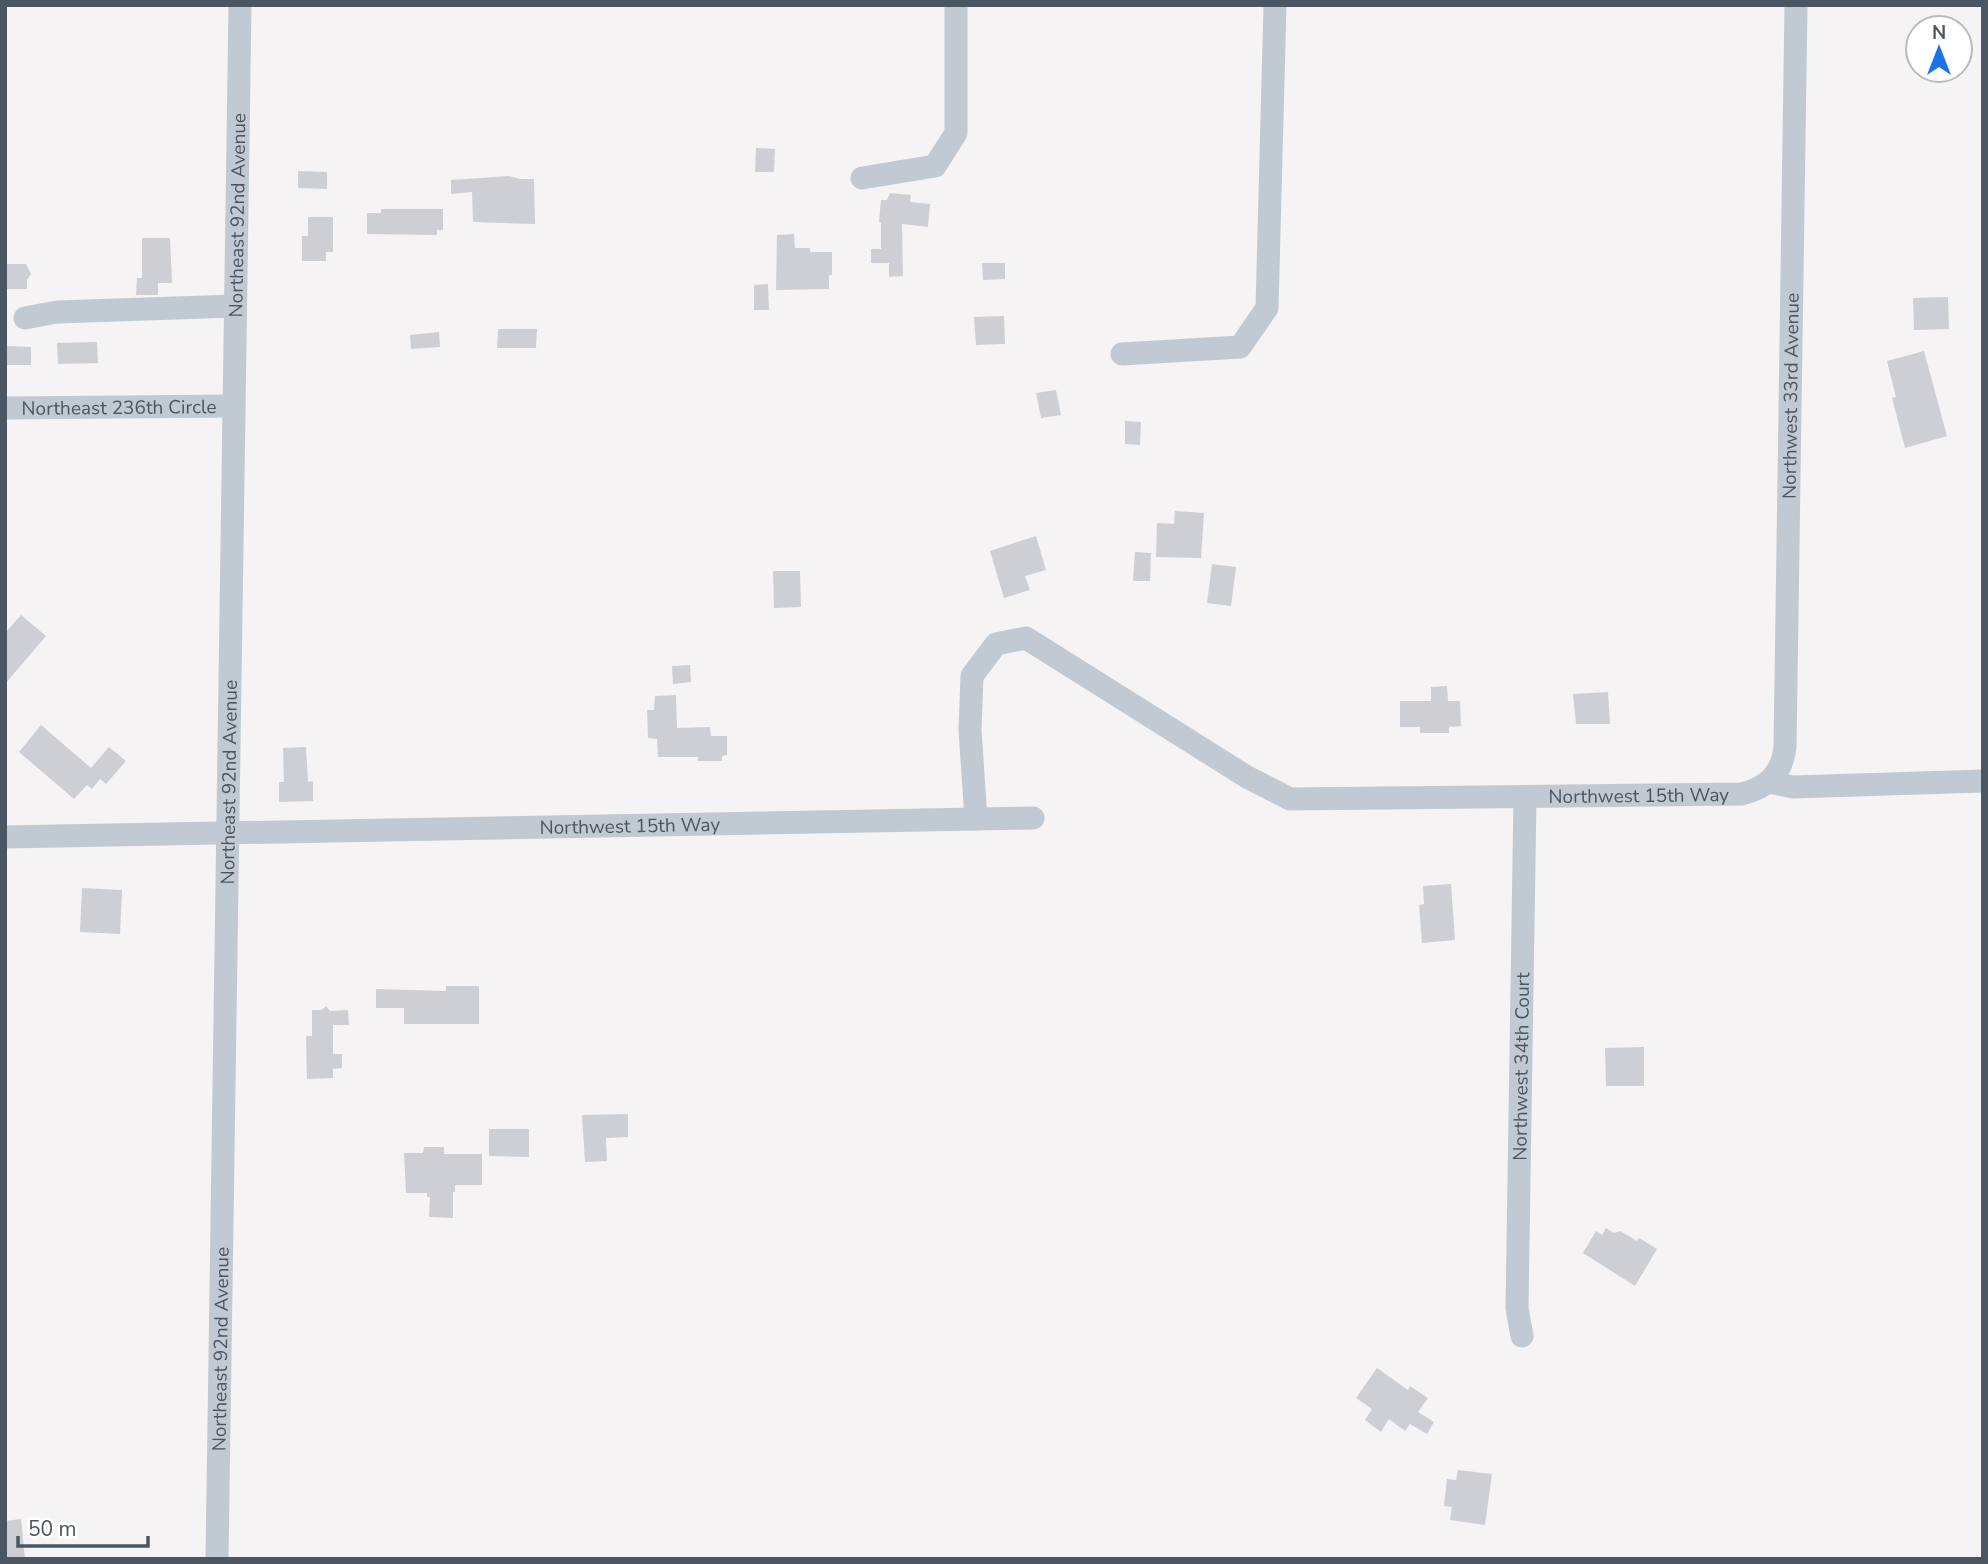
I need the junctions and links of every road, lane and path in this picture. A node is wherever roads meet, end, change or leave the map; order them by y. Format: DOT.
graph roads {
  1 [pos="240,5"];
  2 [pos="957,5"];
  3 [pos="1275,5"];
  4 [pos="1796,5"];
  5 [pos="862,178"];
  6 [pos="235,306"];
  7 [pos="25,318"];
  8 [pos="1122,354"];
  9 [pos="234,406"];
  10 [pos="5,408"];
  11 [pos="1983,781"];
  12 [pos="1769,782"];
  13 [pos="1525,797"];
  14 [pos="1033,818"];
  15 [pos="976,819"];
  16 [pos="228,833"];
  17 [pos="5,837"];
  18 [pos="1522,1336"];
  19 [pos="217,1559"];
  1 -- 6 [label="street, Northeast 92nd Avenue"];
  2 -- 5 [label="street"];
  3 -- 8 [label="street"];
  4 -- 12 [label="street, Northwest 33rd Avenue"];
  6 -- 7 [label="street"];
  6 -- 9 [label="street, Northeast 92nd Avenue"];
  9 -- 10 [label="street, Northeast 236th Circle"];
  9 -- 16 [label="street, Northeast 92nd Avenue"];
  11 -- 12 [label="street, Northwest 15th Way"];
  12 -- 13 [label="street, Northwest 15th Way"];
  13 -- 15 [label="street, Northwest 15th Way"];
  13 -- 18 [label="street, Northwest 34th Court"];
  14 -- 15 [label="street, Northwest 15th Way"];
  15 -- 16 [label="street, Northwest 15th Way"];
  16 -- 17 [label="street, Northwest 15th Way"];
  16 -- 19 [label="street, Northeast 92nd Avenue"];
}
